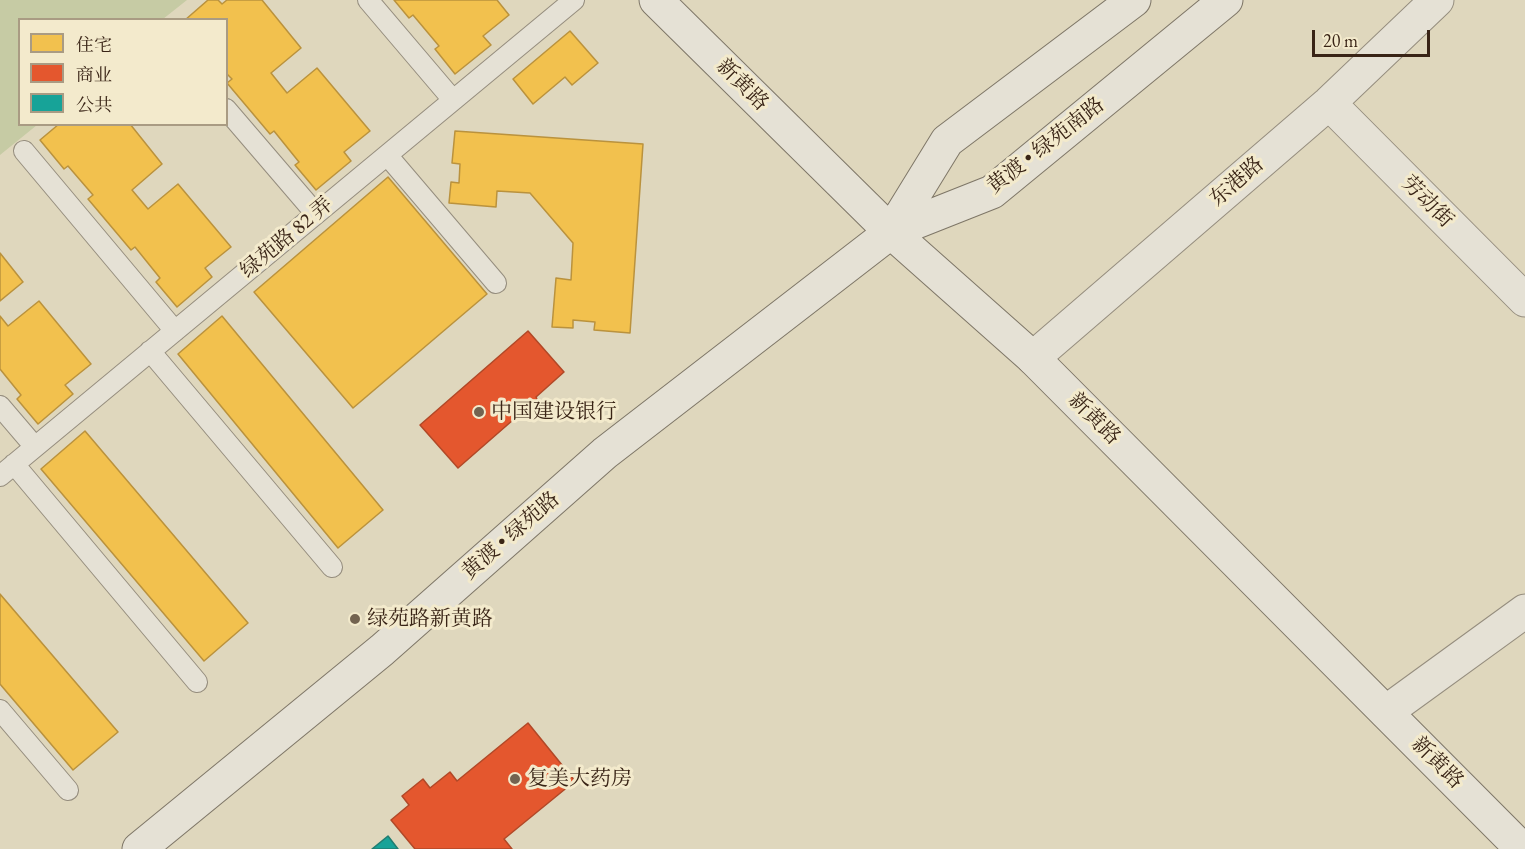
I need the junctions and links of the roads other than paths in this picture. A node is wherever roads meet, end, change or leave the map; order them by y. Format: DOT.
graph roads {
  1 [pos="368,0"];
  2 [pos="574,0"];
  3 [pos="656,0"];
  4 [pos="1134,0"];
  5 [pos="1227,0"];
  6 [pos="1429,7"];
  7 [pos="453,100"];
  8 [pos="1329,103"];
  9 [pos="228,110"];
  10 [pos="24,151"];
  11 [pos="387,154"];
  12 [pos="316,214"];
  13 [pos="891,232"];
  14 [pos="496,283"];
  15 [pos="1525,300"];
  16 [pos="175,331"];
  17 [pos="150,351"];
  18 [pos="1033,358"];
  19 [pos="0,406"];
  20 [pos="35,447"];
  21 [pos="7,470"];
  22 [pos="332,567"];
  23 [pos="1525,611"];
  24 [pos="197,682"];
  25 [pos="0,710"];
  26 [pos="1386,712"];
  27 [pos="68,790"];
  28 [pos="139,849"];
  29 [pos="1522,849"];
  1 -- 7 [label="lane"];
  2 -- 7 [label="lane, 绿苑路 82 弄"];
  3 -- 13 [label="street, 新黄路"];
  4 -- 13 [label="street"];
  5 -- 13 [label="street, 黄渡 • 绿苑南路"];
  6 -- 8 [label="street, 东港路"];
  7 -- 11 [label="lane, 绿苑路 82 弄"];
  8 -- 15 [label="street, 劳动街"];
  8 -- 18 [label="street, 东港路"];
  9 -- 12 [label="lane"];
  10 -- 16 [label="lane"];
  11 -- 12 [label="lane, 绿苑路 82 弄"];
  11 -- 14 [label="lane"];
  12 -- 16 [label="lane, 绿苑路 82 弄"];
  13 -- 18 [label="street, 新黄路"];
  13 -- 28 [label="street, 黄渡 • 绿苑路"];
  16 -- 17 [label="lane, 绿苑路 82 弄"];
  17 -- 20 [label="lane, 绿苑路 82 弄"];
  17 -- 22 [label="lane"];
  18 -- 26 [label="street, 新黄路"];
  19 -- 20 [label="lane"];
  20 -- 21 [label="lane, 绿苑路 82 弄"];
  21 -- 24 [label="lane"];
  23 -- 26 [label="street"];
  25 -- 27 [label="lane"];
  26 -- 29 [label="street, 新黄路"];
}
